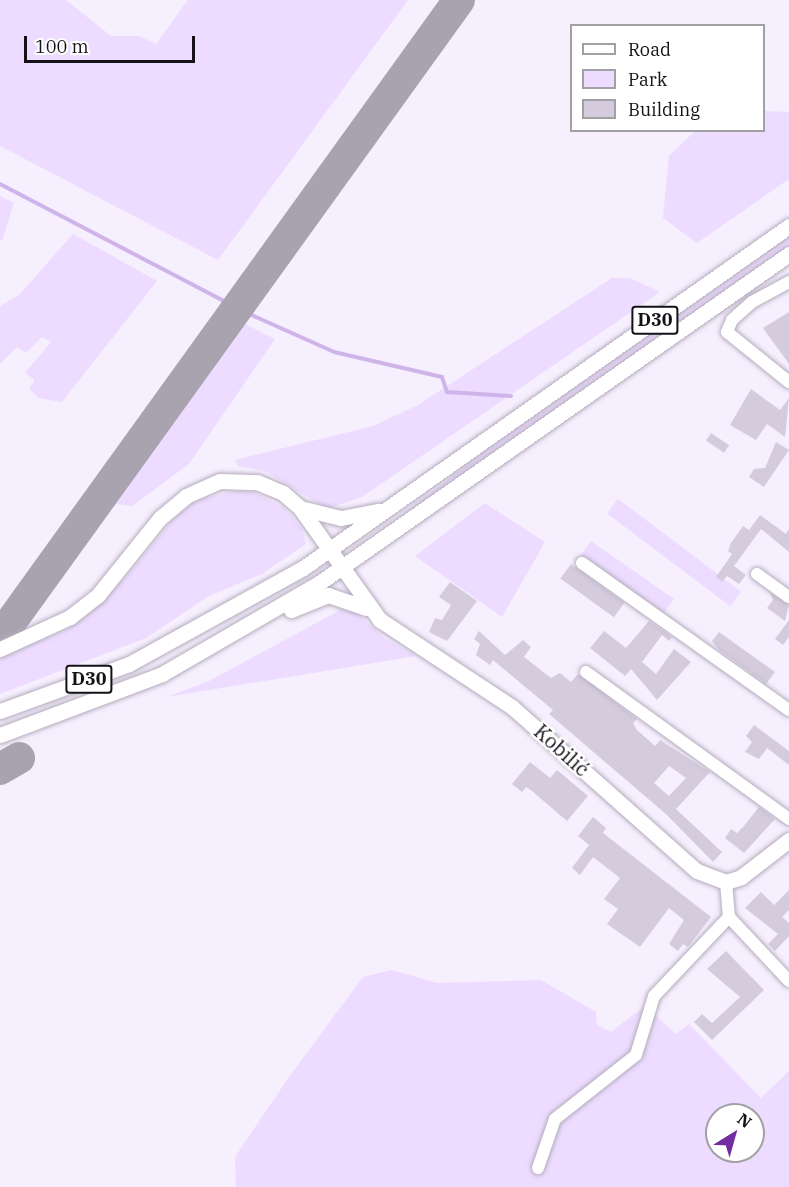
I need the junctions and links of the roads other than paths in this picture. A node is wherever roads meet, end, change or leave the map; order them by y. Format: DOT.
graph roads {
  1 [pos="789,226"];
  2 [pos="789,254"];
  3 [pos="789,282"];
  4 [pos="789,382"];
  5 [pos="390,507"];
  6 [pos="300,508"];
  7 [pos="329,550"];
  8 [pos="582,563"];
  9 [pos="341,568"];
  10 [pos="757,574"];
  11 [pos="789,597"];
  12 [pos="372,613"];
  13 [pos="0,648"];
  14 [pos="204,650"];
  15 [pos="586,672"];
  16 [pos="789,710"];
  17 [pos="0,711"];
  18 [pos="0,735"];
  19 [pos="789,819"];
  20 [pos="789,840"];
  21 [pos="726,882"];
  22 [pos="729,917"];
  23 [pos="789,981"];
  24 [pos="538,1168"];
  1 -- 5 [label="main road, D30"];
  2 -- 9 [label="main road, D30"];
  3 -- 4 [label="street"];
  5 -- 6 [label="main road"];
  5 -- 7 [label="main road, D30"];
  6 -- 7 [label="main road, Kobilić"];
  6 -- 13 [label="main road"];
  7 -- 9 [label="main road, Kobilić"];
  7 -- 17 [label="main road, D30"];
  8 -- 16 [label="street"];
  9 -- 12 [label="main road, Kobilić"];
  9 -- 14 [label="main road, D30"];
  10 -- 11 [label="street"];
  12 -- 14 [label="main road"];
  12 -- 21 [label="main road, Kobilić"];
  14 -- 18 [label="main road, D30"];
  15 -- 19 [label="street"];
  20 -- 21 [label="main road"];
  21 -- 22 [label="street"];
  22 -- 23 [label="street"];
  22 -- 24 [label="street"];
}
